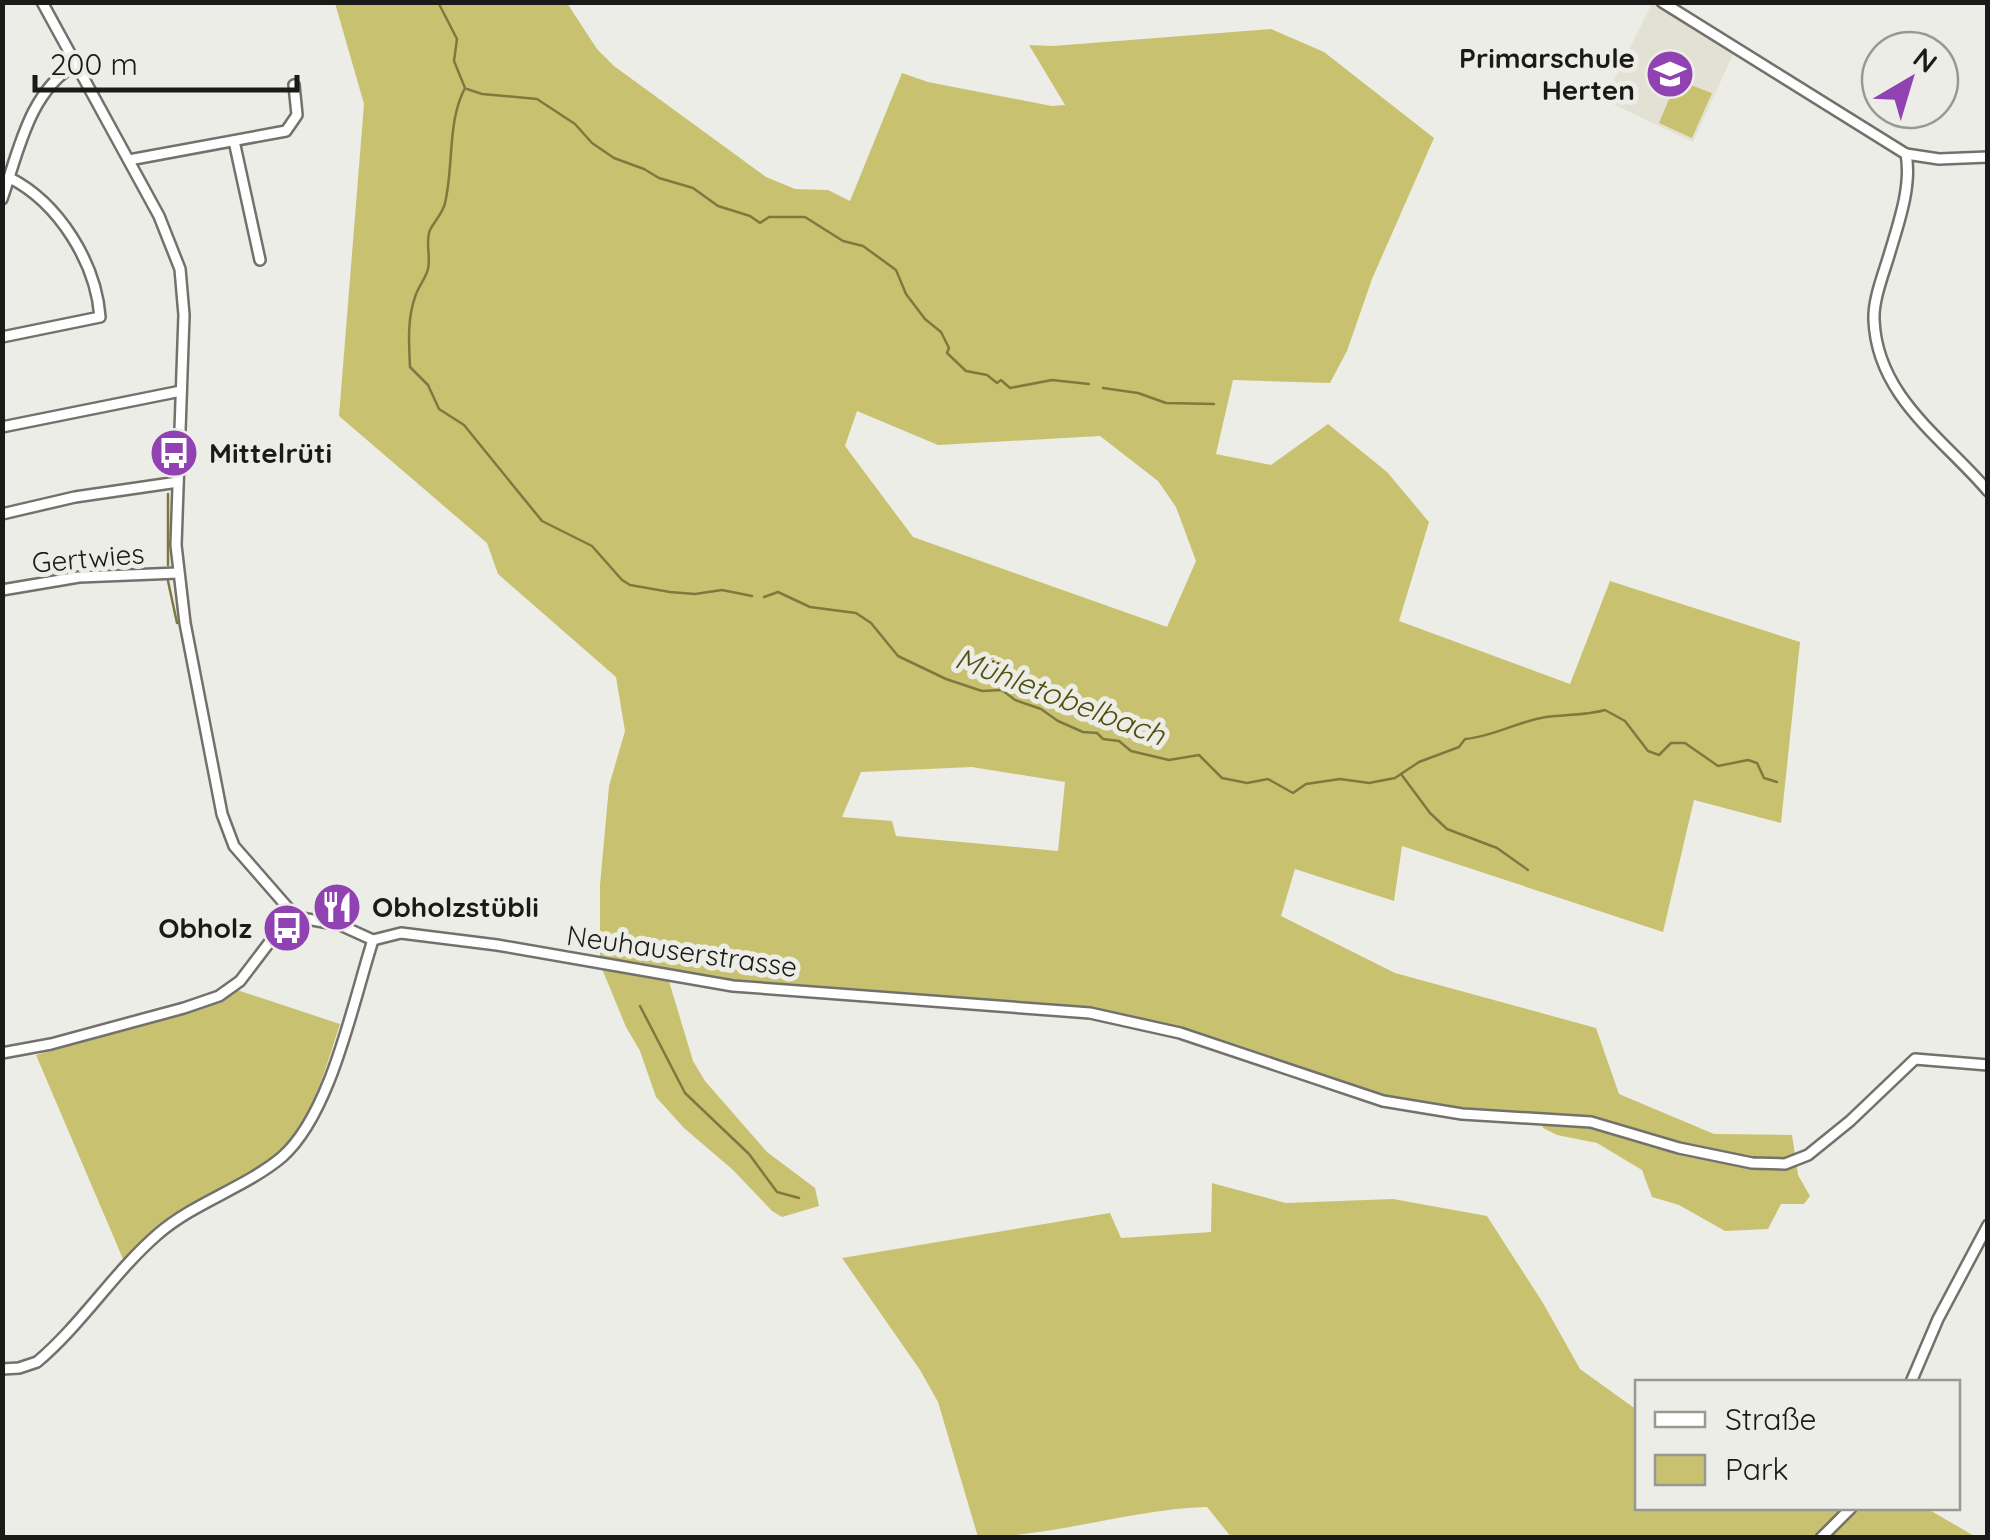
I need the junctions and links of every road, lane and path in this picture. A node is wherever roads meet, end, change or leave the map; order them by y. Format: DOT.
graph roads {
  1 [pos="42,2"];
  2 [pos="1662,2"];
  3 [pos="76,64"];
  4 [pos="294,85"];
  5 [pos="234,141"];
  6 [pos="1906,154"];
  7 [pos="1988,158"];
  8 [pos="129,160"];
  9 [pos="10,178"];
  10 [pos="2,199"];
  11 [pos="260,260"];
  12 [pos="2,336"];
  13 [pos="181,392"];
  14 [pos="2,427"];
  15 [pos="178,482"];
  16 [pos="1988,491"];
  17 [pos="2,514"];
  18 [pos="178,573"];
  19 [pos="2,590"];
  20 [pos="291,914"];
  21 [pos="373,940"];
  22 [pos="2,1052"];
  23 [pos="1988,1066"];
  24 [pos="1988,1225"];
  25 [pos="2,1370"];
  26 [pos="1912,1380"];
  27 [pos="1850,1510"];
  28 [pos="1821,1538"];
  1 -- 3 [label="street"];
  2 -- 6 [label="street"];
  3 -- 8 [label="street"];
  3 -- 9 [label="street"];
  4 -- 5 [label="street"];
  5 -- 8 [label="street"];
  5 -- 11 [label="street"];
  6 -- 7 [label="street"];
  6 -- 16 [label="street"];
  8 -- 13 [label="street"];
  9 -- 10 [label="street"];
  9 -- 12 [label="street"];
  13 -- 14 [label="street"];
  13 -- 15 [label="street"];
  15 -- 17 [label="street, Gertwies"];
  15 -- 18 [label="street"];
  18 -- 19 [label="street, Gertwies"];
  18 -- 20 [label="street"];
  20 -- 21 [label="street, Neuhauserstrasse"];
  20 -- 22 [label="street"];
  21 -- 23 [label="street, Neuhauserstrasse"];
  21 -- 25 [label="street"];
  24 -- 26 [label="street"];
  27 -- 28 [label="street"];
}
